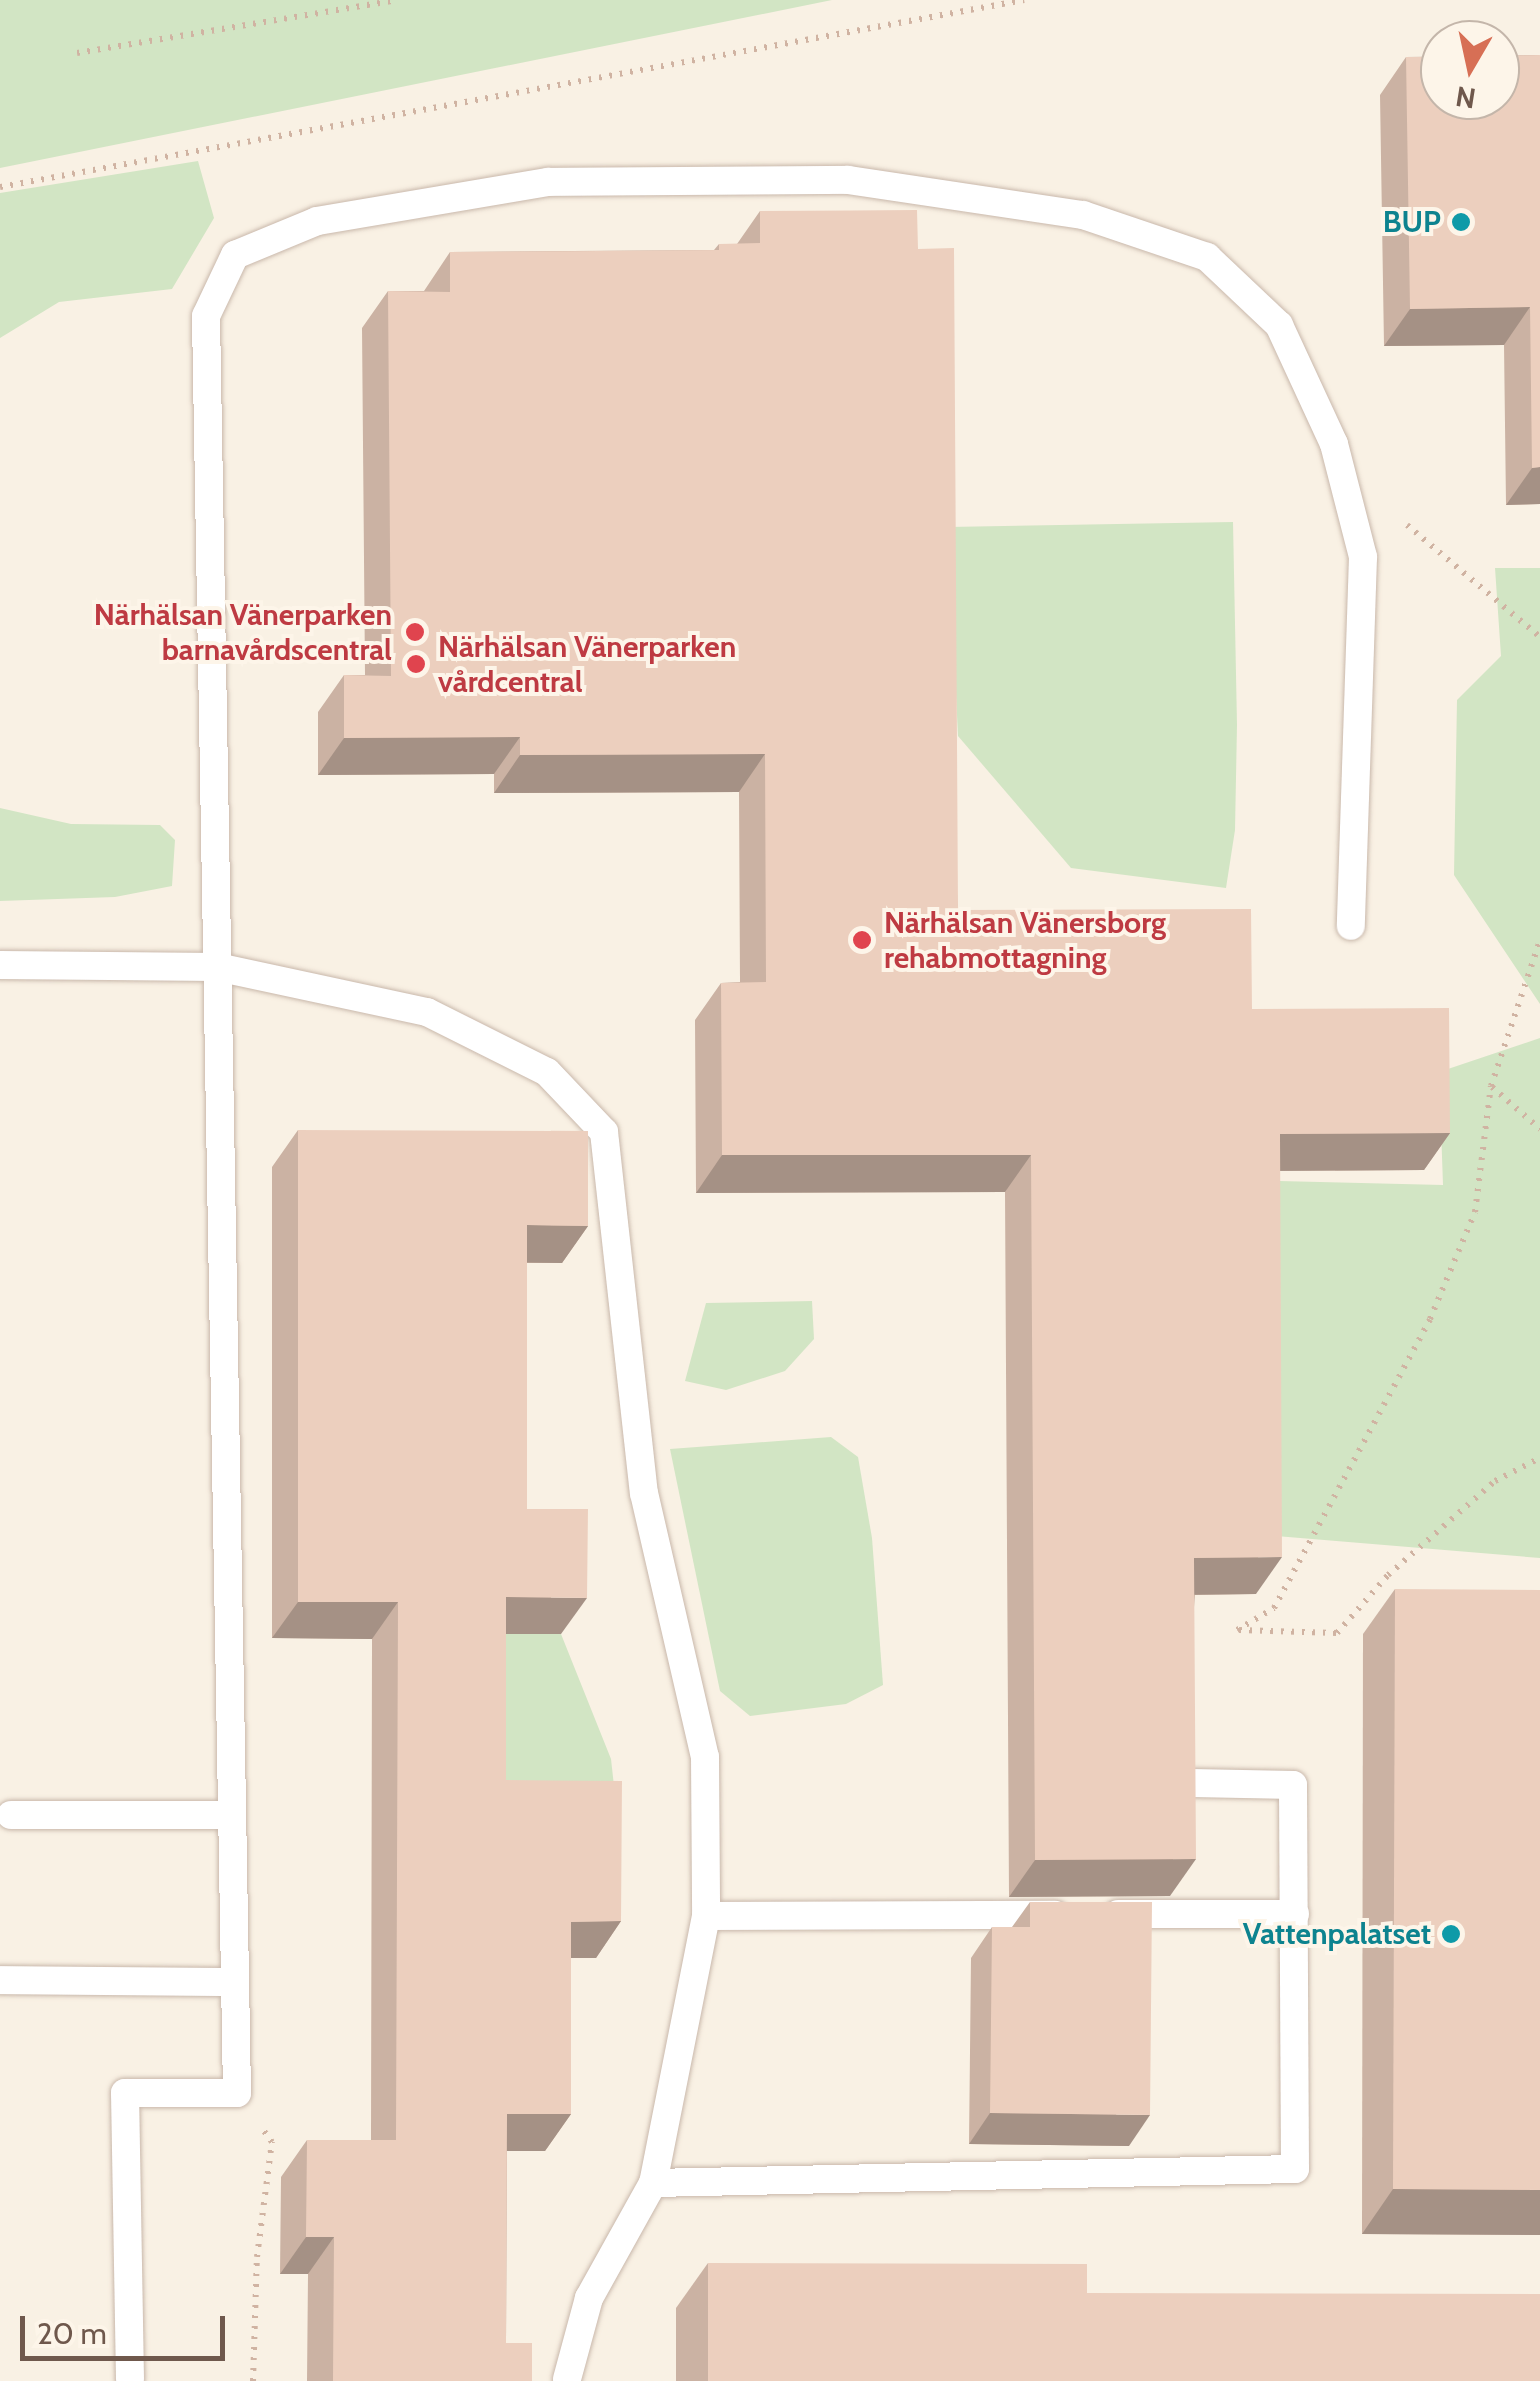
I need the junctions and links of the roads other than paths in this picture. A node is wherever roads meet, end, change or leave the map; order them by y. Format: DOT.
graph roads {
  1 [pos="1351,926"];
  2 [pos="0,965"];
  3 [pos="217,968"];
  4 [pos="1193,1783"];
  5 [pos="11,1815"];
  6 [pos="232,1815"];
  7 [pos="1295,1914"];
  8 [pos="706,1916"];
  9 [pos="0,1980"];
  10 [pos="236,1982"];
  11 [pos="652,2182"];
  12 [pos="130,2379"];
  13 [pos="567,2379"];
  1 -- 3 [label="lane"];
  2 -- 3 [label="lane"];
  3 -- 6 [label="lane"];
  3 -- 8 [label="lane"];
  4 -- 7 [label="lane"];
  5 -- 6 [label="lane"];
  6 -- 10 [label="lane"];
  7 -- 8 [label="lane"];
  7 -- 11 [label="lane"];
  8 -- 11 [label="lane"];
  9 -- 10 [label="lane"];
  10 -- 12 [label="lane"];
  11 -- 13 [label="lane"];
}
